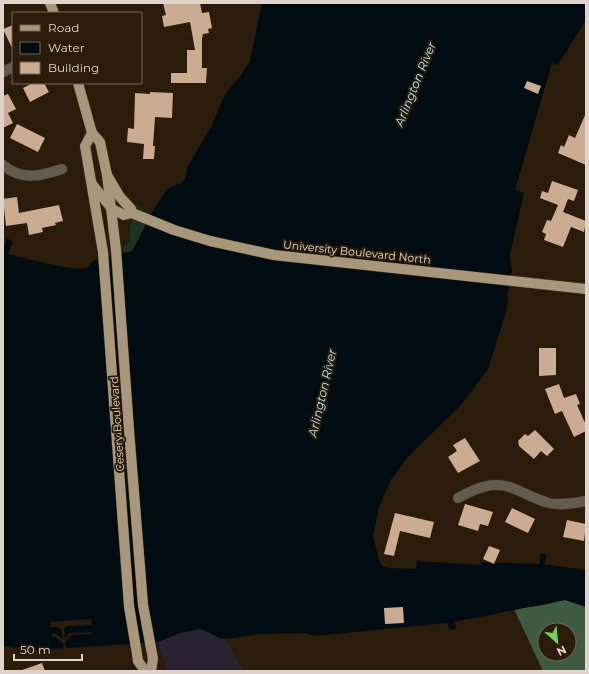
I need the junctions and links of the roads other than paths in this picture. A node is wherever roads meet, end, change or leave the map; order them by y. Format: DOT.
graph roads {
  1 [pos="12,68"];
  2 [pos="3,72"];
  3 [pos="78,84"];
  4 [pos="92,133"];
  5 [pos="3,165"];
  6 [pos="62,169"];
  7 [pos="107,175"];
  8 [pos="92,184"];
  9 [pos="112,209"];
  10 [pos="132,214"];
  11 [pos="586,289"];
  12 [pos="458,498"];
  13 [pos="586,501"];
  14 [pos="145,671"];
  15 [pos="151,671"];
  1 -- 2 [label="street"];
  3 -- 4 [label="main road"];
  4 -- 7 [label="main road"];
  4 -- 8 [label="main road"];
  5 -- 6 [label="street"];
  7 -- 9 [label="main road, Cesery Boulevard"];
  7 -- 10 [label="main road"];
  8 -- 9 [label="main road"];
  8 -- 14 [label="main road, Cesery Boulevard"];
  9 -- 10 [label="main road, University Boulevard North"];
  9 -- 15 [label="main road, Cesery Boulevard"];
  10 -- 11 [label="main road, University Boulevard North"];
  12 -- 13 [label="street"];
}
